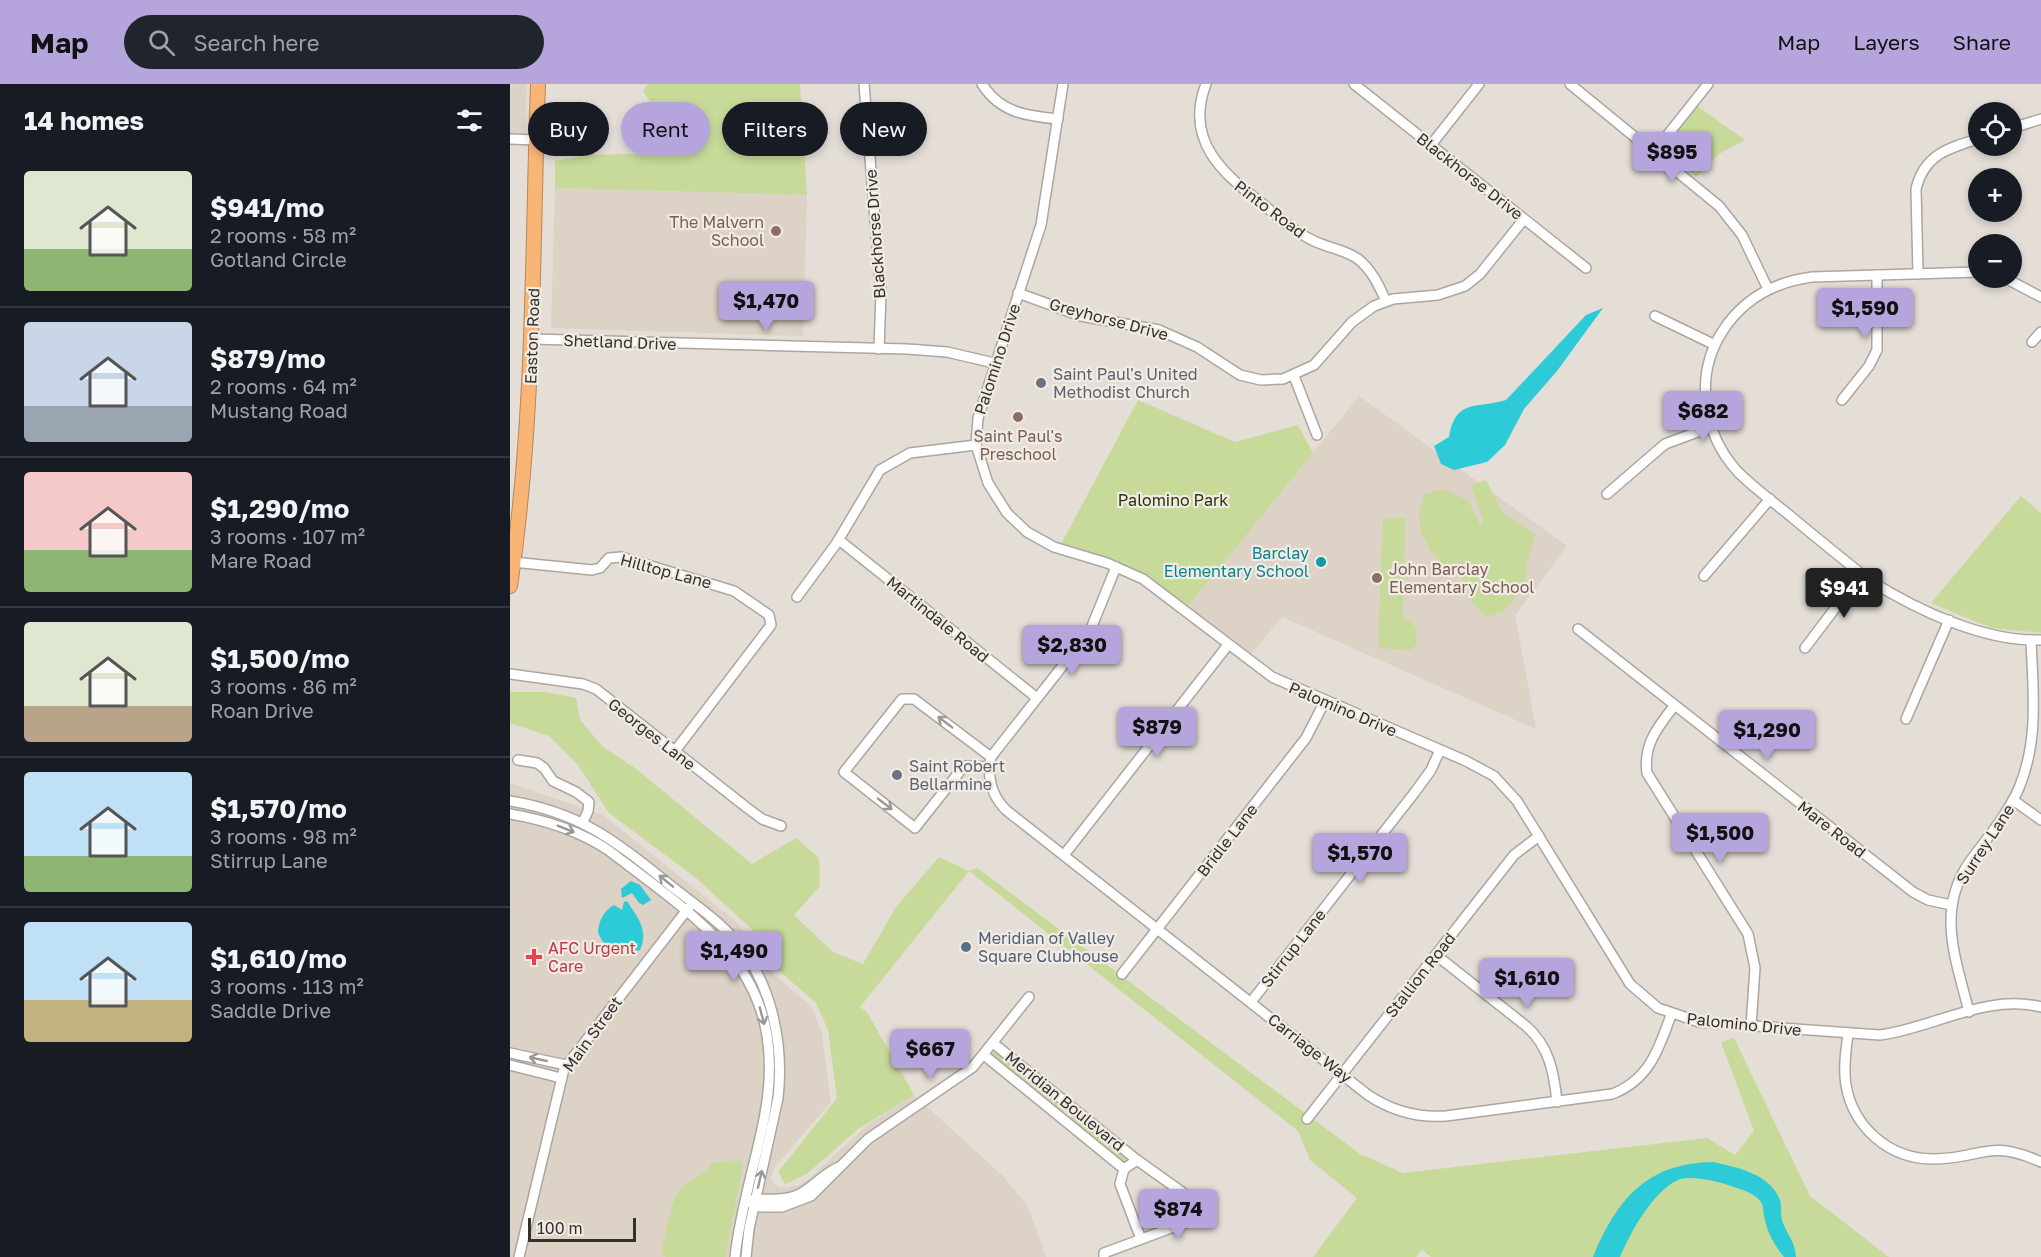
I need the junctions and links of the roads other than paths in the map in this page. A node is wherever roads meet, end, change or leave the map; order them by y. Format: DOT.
graph roads {
  1 [pos="537,84"];
  2 [pos="864,84"];
  3 [pos="982,84"];
  4 [pos="1063,84"];
  5 [pos="1206,84"];
  6 [pos="1354,84"];
  7 [pos="1479,84"];
  8 [pos="1570,84"];
  9 [pos="1708,84"];
  10 [pos="537,102"];
  11 [pos="1058,119"];
  12 [pos="2041,119"];
  13 [pos="2022,125"];
  14 [pos="510,139"];
  15 [pos="528,140"];
  16 [pos="1968,142"];
  17 [pos="1431,145"];
  18 [pos="1654,152"];
  19 [pos="536,156"];
  20 [pos="1524,219"];
  21 [pos="1586,268"];
  22 [pos="1968,272"];
  23 [pos="1918,273"];
  24 [pos="1877,275"];
  25 [pos="2022,287"];
  26 [pos="1768,289"];
  27 [pos="1018,294"];
  28 [pos="2041,297"];
  29 [pos="1386,301"];
  30 [pos="1655,316"];
  31 [pos="2041,332"];
  32 [pos="532,339"];
  33 [pos="2032,342"];
  34 [pos="1715,345"];
  35 [pos="879,349"];
  36 [pos="994,363"];
  37 [pos="1294,376"];
  38 [pos="1842,400"];
  39 [pos="1711,427"];
  40 [pos="1317,435"];
  41 [pos="976,445"];
  42 [pos="1607,494"];
  43 [pos="1770,499"];
  44 [pos="838,540"];
  45 [pos="513,562"];
  46 [pos="1116,567"];
  47 [pos="1861,574"];
  48 [pos="1704,576"];
  49 [pos="510,586"];
  50 [pos="797,597"];
  51 [pos="1949,620"];
  52 [pos="1578,629"];
  53 [pos="2036,640"];
  54 [pos="1228,645"];
  55 [pos="1805,648"];
  56 [pos="510,675"];
  57 [pos="1036,698"];
  58 [pos="1325,701"];
  59 [pos="1674,706"];
  60 [pos="1906,719"];
  61 [pos="1440,750"];
  62 [pos="675,751"];
  63 [pos="518,760"];
  64 [pos="990,766"];
  65 [pos="2013,800"];
  66 [pos="510,801"];
  67 [pos="510,813"];
  68 [pos="2041,820"];
  69 [pos="583,822"];
  70 [pos="781,826"];
  71 [pos="1539,836"];
  72 [pos="1064,855"];
  73 [pos="1951,905"];
  74 [pos="689,907"];
  75 [pos="1157,929"];
  76 [pos="1436,955"];
  77 [pos="1122,974"];
  78 [pos="1029,997"];
  79 [pos="1251,1002"];
  80 [pos="2041,1007"];
  81 [pos="1969,1012"];
  82 [pos="1671,1014"];
  83 [pos="1751,1026"];
  84 [pos="1848,1034"];
  85 [pos="993,1043"];
  86 [pos="510,1053"];
  87 [pos="984,1055"];
  88 [pos="510,1065"];
  89 [pos="566,1065"];
  90 [pos="1342,1074"];
  91 [pos="561,1078"];
  92 [pos="1557,1102"];
  93 [pos="1307,1119"];
  94 [pos="1137,1160"];
  95 [pos="2041,1162"];
  96 [pos="1124,1168"];
  97 [pos="745,1201"];
  98 [pos="755,1202"];
  99 [pos="1141,1239"];
  100 [pos="1104,1255"];
  101 [pos="519,1257"];
  102 [pos="735,1257"];
  103 [pos="746,1257"];
  1 -- 10 [label="highway, Easton Road"];
  2 -- 35 [label="street, Blackhorse Drive"];
  3 -- 11 [label="street"];
  4 -- 11 [label="street, Palomino Drive"];
  5 -- 29 [label="street, Pinto Road"];
  6 -- 17 [label="street, Blackhorse Drive"];
  7 -- 17 [label="street"];
  8 -- 18 [label="street"];
  9 -- 18 [label="street"];
  11 -- 27 [label="street, Palomino Drive"];
  12 -- 13 [label="street"];
  14 -- 15 [label="street"];
  16 -- 23 [label="street"];
  17 -- 20 [label="street, Blackhorse Drive"];
  18 -- 26 [label="street"];
  19 -- 32 [label="highway, Easton Road"];
  20 -- 21 [label="street, Blackhorse Drive"];
  20 -- 29 [label="street, Greyhorse Drive"];
  22 -- 23 [label="street"];
  23 -- 24 [label="street"];
  24 -- 26 [label="street"];
  24 -- 38 [label="street"];
  25 -- 28 [label="street"];
  26 -- 34 [label="street"];
  27 -- 36 [label="street, Palomino Drive"];
  27 -- 37 [label="street, Greyhorse Drive"];
  29 -- 37 [label="street, Greyhorse Drive"];
  30 -- 34 [label="street"];
  31 -- 33 [label="street"];
  32 -- 35 [label="street, Shetland Drive"];
  32 -- 45 [label="highway, Easton Road"];
  34 -- 39 [label="street"];
  35 -- 36 [label="street, Shetland Drive"];
  36 -- 41 [label="street, Palomino Drive"];
  37 -- 40 [label="street"];
  39 -- 42 [label="street"];
  39 -- 43 [label="street"];
  41 -- 44 [label="street"];
  41 -- 46 [label="street, Palomino Drive"];
  43 -- 47 [label="street"];
  43 -- 48 [label="street"];
  44 -- 50 [label="street"];
  44 -- 57 [label="street, Martindale Road"];
  45 -- 49 [label="highway, Easton Road"];
  45 -- 62 [label="street, Hilltop Lane"];
  46 -- 54 [label="street, Palomino Drive"];
  46 -- 57 [label="street"];
  47 -- 51 [label="street"];
  47 -- 55 [label="street"];
  51 -- 53 [label="street"];
  51 -- 60 [label="street"];
  52 -- 59 [label="street, Mare Road"];
  53 -- 65 [label="street, Surrey Lane"];
  54 -- 58 [label="street, Palomino Drive"];
  54 -- 72 [label="street"];
  56 -- 62 [label="street, Georges Lane"];
  57 -- 64 [label="street"];
  58 -- 61 [label="street, Palomino Drive"];
  58 -- 75 [label="street, Bridle Lane"];
  59 -- 73 [label="street, Mare Road"];
  59 -- 83 [label="street"];
  61 -- 71 [label="street, Palomino Drive"];
  61 -- 79 [label="street, Stirrup Lane"];
  62 -- 70 [label="street, Georges Lane"];
  63 -- 69 [label="street"];
  64 -- 64 [label="street, one-way"];
  64 -- 72 [label="street, Carriage Way"];
  65 -- 68 [label="street"];
  65 -- 73 [label="street, Surrey Lane"];
  66 -- 69 [label="street"];
  67 -- 74 [label="street, one-way"];
  74 -- 69 [label="street, one-way"];
  71 -- 76 [label="street, Stallion Road"];
  71 -- 82 [label="street, Palomino Drive"];
  72 -- 75 [label="street, Carriage Way"];
  73 -- 81 [label="street, Surrey Lane"];
  74 -- 89 [label="street, Main Street"];
  74 -- 97 [label="street, one-way"];
  98 -- 74 [label="street, one-way"];
  75 -- 77 [label="street, Bridle Lane"];
  75 -- 79 [label="street, Carriage Way"];
  76 -- 90 [label="street, Stallion Road"];
  76 -- 92 [label="street"];
  78 -- 85 [label="street"];
  79 -- 90 [label="street, Carriage Way"];
  80 -- 81 [label="street, Palomino Drive"];
  81 -- 84 [label="street, Palomino Drive"];
  82 -- 83 [label="street, Palomino Drive"];
  82 -- 92 [label="street, Carriage Way"];
  83 -- 84 [label="street, Palomino Drive"];
  84 -- 95 [label="street"];
  85 -- 87 [label="street"];
  85 -- 94 [label="street, Meridian Boulevard"];
  89 -- 86 [label="street, one-way"];
  87 -- 96 [label="street, Meridian Boulevard"];
  87 -- 98 [label="street"];
  88 -- 91 [label="street"];
  89 -- 91 [label="street, Main Street"];
  90 -- 92 [label="street, Carriage Way"];
  90 -- 93 [label="street, Stallion Road"];
  91 -- 101 [label="street, Main Street"];
  94 -- 96 [label="street, Meridian Boulevard"];
  94 -- 99 [label="street, Meridian Boulevard"];
  96 -- 99 [label="street, Meridian Boulevard"];
  97 -- 98 [label="street"];
  97 -- 102 [label="street"];
  98 -- 103 [label="street"];
  99 -- 100 [label="street, Meridian Boulevard"];
}
